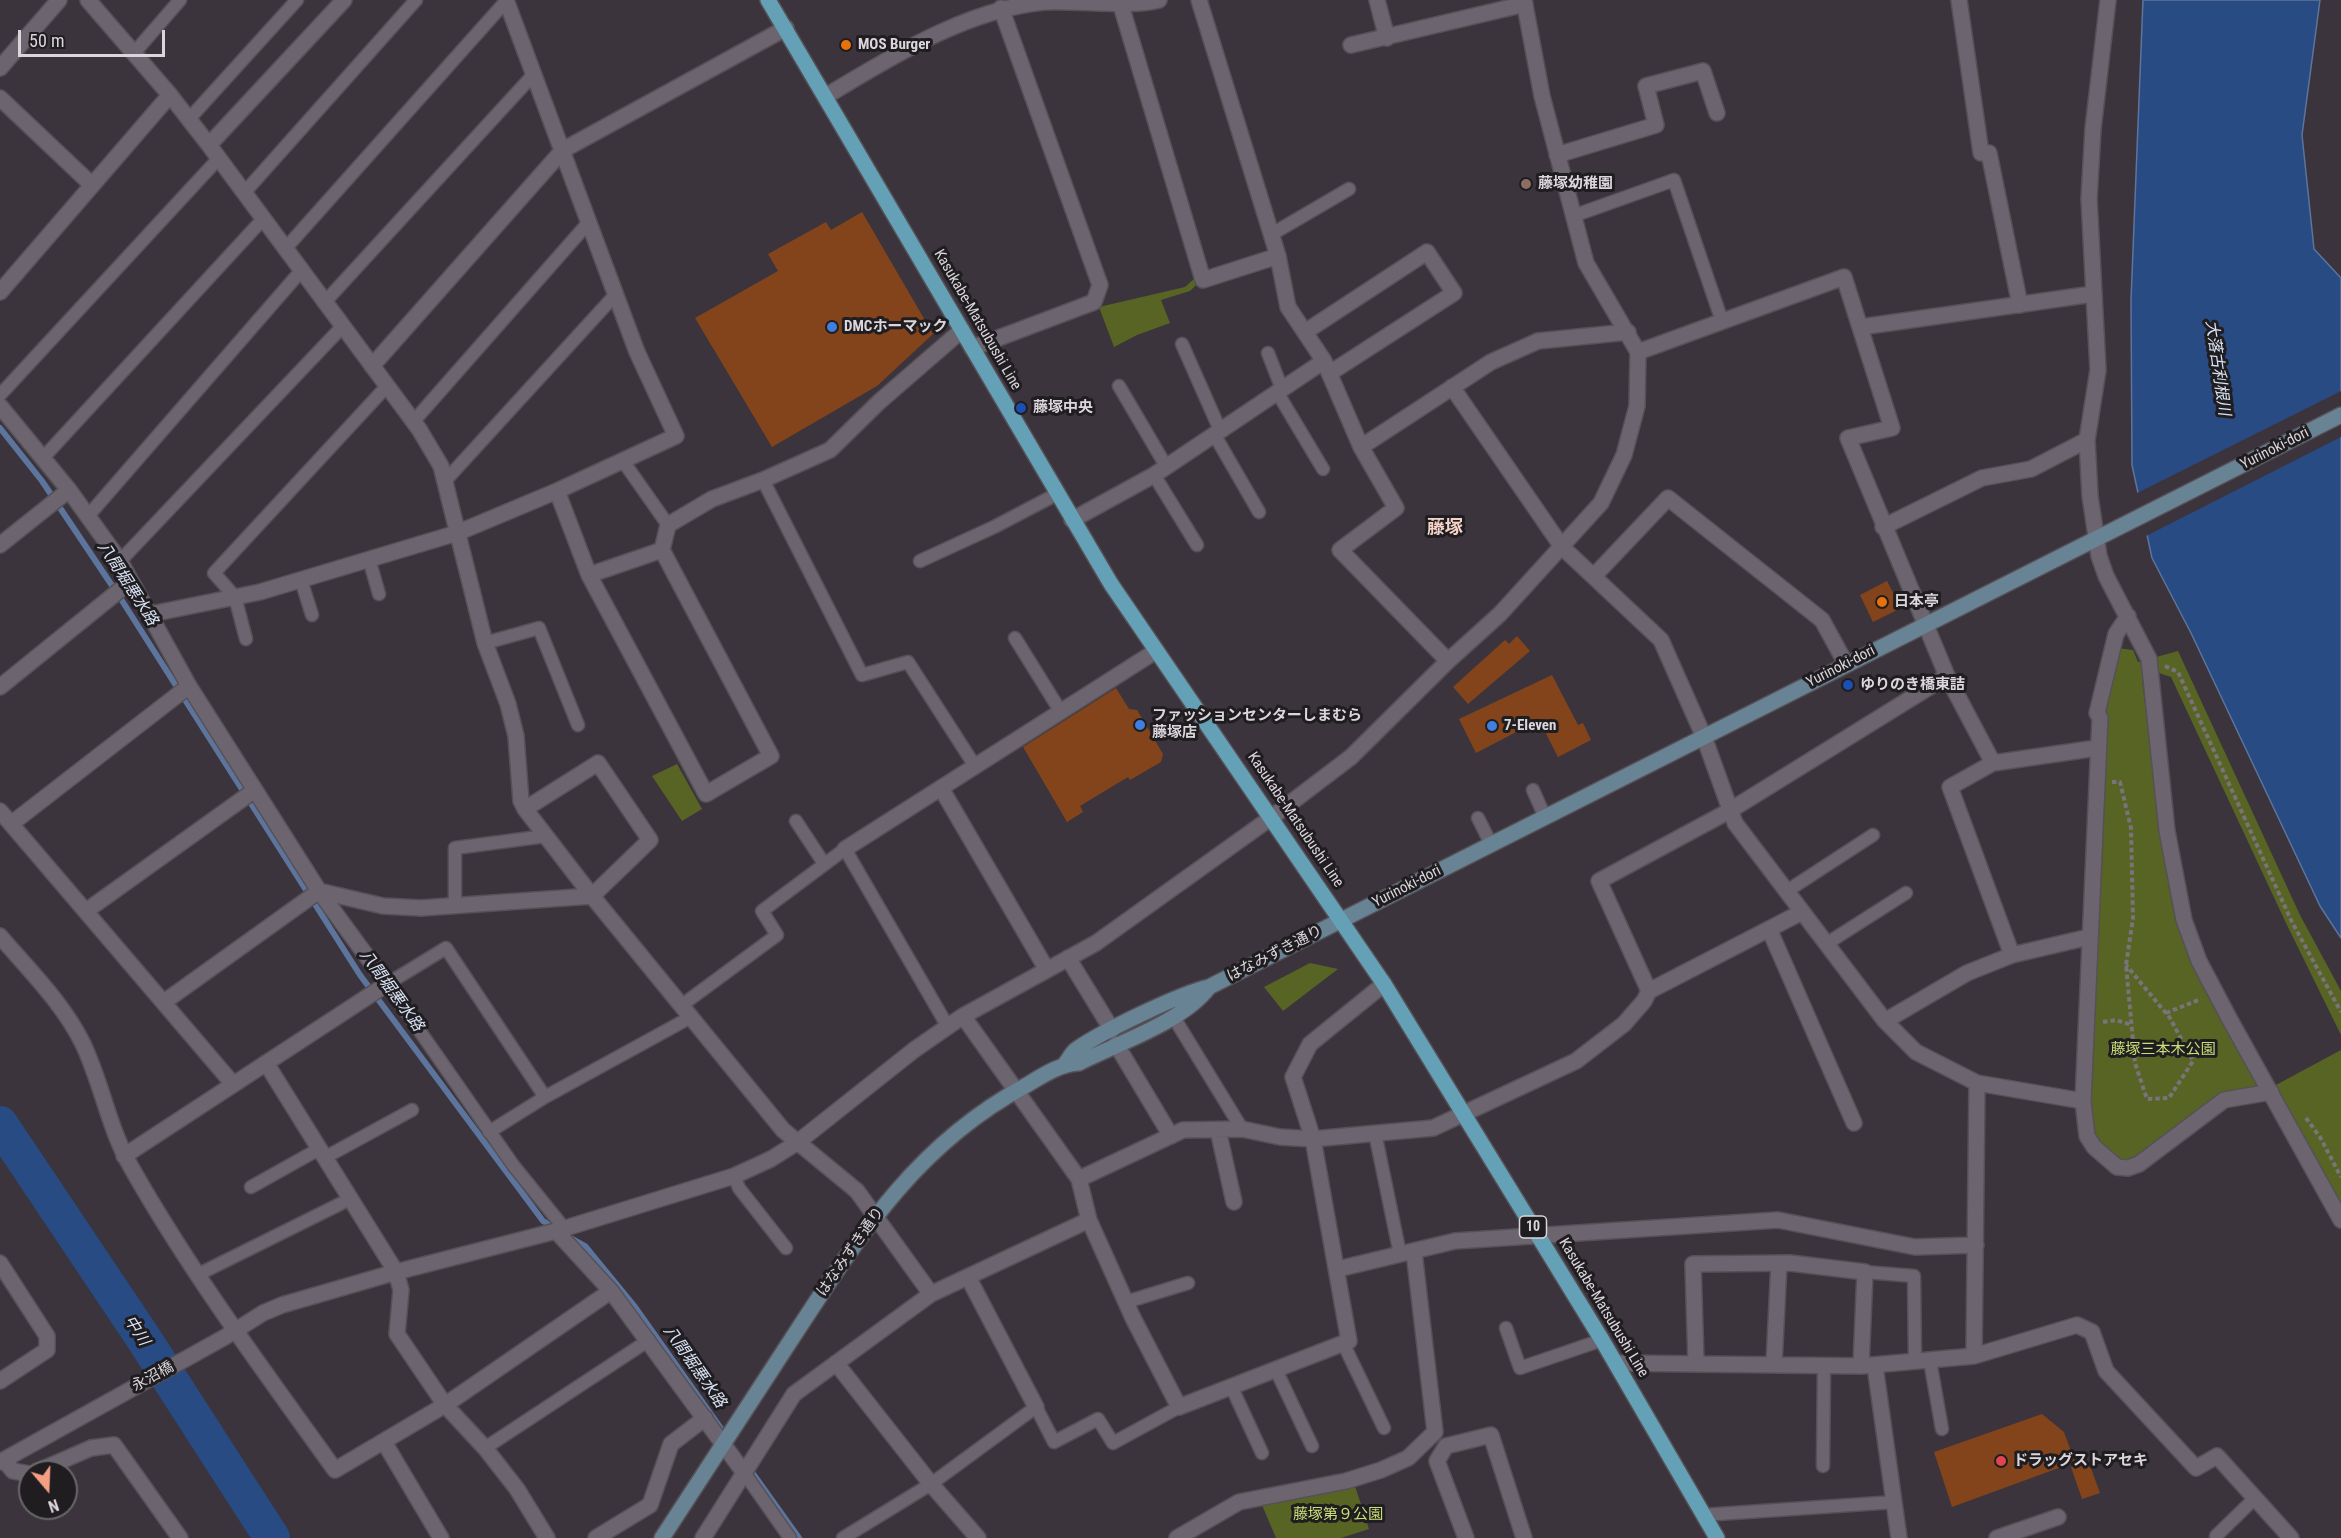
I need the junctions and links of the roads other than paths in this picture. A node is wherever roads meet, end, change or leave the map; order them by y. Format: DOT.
graph roads {
  1 [pos="59,0"];
  2 [pos="88,0"];
  3 [pos="180,0"];
  4 [pos="297,0"];
  5 [pos="344,0"];
  6 [pos="416,0"];
  7 [pos="506,0"];
  8 [pos="768,0"];
  9 [pos="1159,0"];
  10 [pos="1199,0"];
  11 [pos="1377,0"];
  12 [pos="1959,0"];
  13 [pos="2108,0"];
  14 [pos="1120,2"];
  15 [pos="1524,2"];
  16 [pos="1001,8"];
  17 [pos="786,28"];
  18 [pos="1387,38"];
  19 [pos="1351,45"];
  20 [pos="134,53"];
  21 [pos="0,68"];
  22 [pos="534,74"];
  23 [pos="170,95"];
  24 [pos="826,96"];
  25 [pos="0,98"];
  26 [pos="1717,113"];
  27 [pos="189,119"];
  28 [pos="209,145"];
  29 [pos="562,150"];
  30 [pos="1557,154"];
  31 [pos="219,158"];
  32 [pos="92,185"];
  33 [pos="1349,189"];
  34 [pos="244,193"];
  35 [pos="1573,216"];
  36 [pos="263,219"];
  37 [pos="589,222"];
  38 [pos="1272,234"];
  39 [pos="285,249"];
  40 [pos="1278,256"];
  41 [pos="301,271"];
  42 [pos="0,292"];
  43 [pos="616,294"];
  44 [pos="2093,294"];
  45 [pos="324,303"];
  46 [pos="2020,305"];
  47 [pos="1722,321"];
  48 [pos="342,327"];
  49 [pos="1861,327"];
  50 [pos="962,330"];
  51 [pos="1305,332"];
  52 [pos="1628,332"];
  53 [pos="1182,344"];
  54 [pos="972,348"];
  55 [pos="1638,352"];
  56 [pos="1268,353"];
  57 [pos="372,366"];
  58 [pos="1327,367"];
  59 [pos="387,386"];
  60 [pos="1119,386"];
  61 [pos="1452,387"];
  62 [pos="1280,391"];
  63 [pos="0,395"];
  64 [pos="0,406"];
  65 [pos="2341,416"];
  66 [pos="413,422"];
  67 [pos="1217,432"];
  68 [pos="2087,440"];
  69 [pos="1361,447"];
  70 [pos="43,458"];
  71 [pos="623,461"];
  72 [pos="1323,469"];
  73 [pos="1160,471"];
  74 [pos="763,480"];
  75 [pos="445,481"];
  76 [pos="69,490"];
  77 [pos="557,491"];
  78 [pos="1057,494"];
  79 [pos="1259,512"];
  80 [pos="88,516"];
  81 [pos="1072,520"];
  82 [pos="668,525"];
  83 [pos="1883,527"];
  84 [pos="458,533"];
  85 [pos="2097,540"];
  86 [pos="0,545"];
  87 [pos="1197,545"];
  88 [pos="1562,547"];
  89 [pos="662,550"];
  90 [pos="369,559"];
  91 [pos="120,561"];
  92 [pos="920,561"];
  93 [pos="589,574"];
  94 [pos="1594,576"];
  95 [pos="301,580"];
  96 [pos="131,581"];
  97 [pos="379,594"];
  98 [pos="235,597"];
  99 [pos="151,614"];
  100 [pos="312,615"];
  101 [pos="2128,616"];
  102 [pos="1924,624"];
  103 [pos="1015,638"];
  104 [pos="246,639"];
  105 [pos="485,643"];
  106 [pos="1156,651"];
  107 [pos="1448,661"];
  108 [pos="1846,664"];
  109 [pos="1947,676"];
  110 [pos="189,686"];
  111 [pos="0,687"];
  112 [pos="1061,711"];
  113 [pos="578,725"];
  114 [pos="1704,737"];
  115 [pos="2097,748"];
  116 [pos="1993,763"];
  117 [pos="975,766"];
  118 [pos="940,788"];
  119 [pos="255,790"];
  120 [pos="1533,790"];
  121 [pos="525,809"];
  122 [pos="0,811"];
  123 [pos="1729,811"];
  124 [pos="1545,817"];
  125 [pos="1272,818"];
  126 [pos="1478,818"];
  127 [pos="796,821"];
  128 [pos="11,824"];
  129 [pos="1873,835"];
  130 [pos="546,836"];
  131 [pos="1491,844"];
  132 [pos="845,849"];
  133 [pos="823,862"];
  134 [pos="319,891"];
  135 [pos="1787,891"];
  136 [pos="1906,892"];
  137 [pos="592,896"];
  138 [pos="455,905"];
  139 [pos="86,911"];
  140 [pos="1802,912"];
  141 [pos="1341,920"];
  142 [pos="1770,931"];
  143 [pos="0,936"];
  144 [pos="2089,937"];
  145 [pos="1826,944"];
  146 [pos="2012,955"];
  147 [pos="1068,958"];
  148 [pos="1047,970"];
  149 [pos="387,984"];
  150 [pos="1384,984"];
  151 [pos="1209,987"];
  152 [pos="1649,991"];
  153 [pos="164,1002"];
  154 [pos="686,1011"];
  155 [pos="963,1016"];
  156 [pos="1173,1016"];
  157 [pos="1885,1021"];
  158 [pos="948,1027"];
  159 [pos="1114,1037"];
  160 [pos="266,1063"];
  161 [pos="1977,1083"];
  162 [pos="233,1084"];
  163 [pos="1015,1091"];
  164 [pos="2271,1092"];
  165 [pos="545,1096"];
  166 [pos="2084,1101"];
  167 [pos="412,1110"];
  168 [pos="1464,1112"];
  169 [pos="1854,1123"];
  170 [pos="1218,1130"];
  171 [pos="1242,1130"];
  172 [pos="489,1132"];
  173 [pos="1375,1133"];
  174 [pos="1171,1136"];
  175 [pos="1313,1139"];
  176 [pos="798,1142"];
  177 [pos="321,1153"];
  178 [pos="124,1156"];
  179 [pos="734,1176"];
  180 [pos="1079,1179"];
  181 [pos="250,1187"];
  182 [pos="350,1199"];
  183 [pos="1234,1202"];
  184 [pos="874,1215"];
  185 [pos="1089,1220"];
  186 [pos="2341,1220"];
  187 [pos="560,1229"];
  188 [pos="1540,1237"];
  189 [pos="1976,1245"];
  190 [pos="786,1248"];
  191 [pos="1407,1253"];
  192 [pos="0,1263"];
  193 [pos="1779,1263"];
  194 [pos="1338,1269"];
  195 [pos="396,1272"];
  196 [pos="1865,1272"];
  197 [pos="197,1275"];
  198 [pos="968,1276"];
  199 [pos="1188,1283"];
  200 [pos="611,1291"];
  201 [pos="931,1294"];
  202 [pos="1126,1302"];
  203 [pos="1506,1328"];
  204 [pos="230,1334"];
  205 [pos="649,1340"];
  206 [pos="1602,1340"];
  207 [pos="1343,1343"];
  208 [pos="1974,1356"];
  209 [pos="1923,1361"];
  210 [pos="836,1363"];
  211 [pos="1616,1363"];
  212 [pos="1696,1363"];
  213 [pos="1774,1364"];
  214 [pos="1824,1365"];
  215 [pos="1868,1366"];
  216 [pos="1275,1370"];
  217 [pos="0,1381"];
  218 [pos="1232,1388"];
  219 [pos="445,1405"];
  220 [pos="1036,1407"];
  221 [pos="1179,1407"];
  222 [pos="705,1418"];
  223 [pos="1384,1428"];
  224 [pos="1942,1429"];
  225 [pos="726,1440"];
  226 [pos="384,1442"];
  227 [pos="1312,1446"];
  228 [pos="485,1448"];
  229 [pos="1262,1454"];
  230 [pos="64,1460"];
  231 [pos="2,1462"];
  232 [pos="1823,1466"];
  233 [pos="749,1467"];
  234 [pos="18,1472"];
  235 [pos="931,1484"];
  236 [pos="2255,1498"];
  237 [pos="1895,1502"];
  238 [pos="1703,1515"];
  239 [pos="2058,1517"];
  240 [pos="2216,1536"];
  241 [pos="180,1538"];
  242 [pos="441,1538"];
  243 [pos="547,1538"];
  244 [pos="596,1538"];
  245 [pos="662,1538"];
  246 [pos="703,1538"];
  247 [pos="790,1538"];
  248 [pos="843,1538"];
  249 [pos="978,1538"];
  250 [pos="1177,1538"];
  251 [pos="1466,1538"];
  252 [pos="1524,1538"];
  253 [pos="1717,1538"];
  254 [pos="1899,1538"];
  255 [pos="1997,1538"];
  256 [pos="2291,1538"];
  1 -- 21 [label="street"];
  2 -- 20 [label="street"];
  3 -- 20 [label="lane"];
  4 -- 27 [label="lane"];
  5 -- 28 [label="street"];
  6 -- 34 [label="lane"];
  7 -- 22 [label="street"];
  7 -- 39 [label="lane"];
  8 -- 17 [label="main road, Kasukabe-Matsubushi Line / 10"];
  9 -- 14 [label="street"];
  10 -- 38 [label="street"];
  11 -- 18 [label="street"];
  12 -- 46 [label="street"];
  13 -- 44 [label="street"];
  14 -- 16 [label="street"];
  14 -- 40 [label="street"];
  15 -- 18 [label="street"];
  15 -- 30 [label="street"];
  16 -- 24 [label="street"];
  16 -- 54 [label="street"];
  17 -- 24 [label="main road, Kasukabe-Matsubushi Line / 10"];
  17 -- 29 [label="street"];
  18 -- 19 [label="street"];
  20 -- 23 [label="street"];
  22 -- 29 [label="street"];
  22 -- 45 [label="lane"];
  23 -- 27 [label="street"];
  23 -- 32 [label="street"];
  24 -- 50 [label="main road, Kasukabe-Matsubushi Line / 10"];
  25 -- 32 [label="street"];
  26 -- 30 [label="street"];
  27 -- 28 [label="street"];
  28 -- 31 [label="street"];
  29 -- 37 [label="street"];
  29 -- 57 [label="street"];
  30 -- 35 [label="street"];
  31 -- 34 [label="street"];
  31 -- 63 [label="lane"];
  32 -- 42 [label="street"];
  33 -- 38 [label="lane"];
  34 -- 36 [label="street"];
  35 -- 47 [label="lane"];
  35 -- 52 [label="street"];
  36 -- 39 [label="street"];
  36 -- 70 [label="lane"];
  37 -- 43 [label="street"];
  37 -- 66 [label="lane"];
  38 -- 40 [label="street"];
  39 -- 41 [label="street"];
  40 -- 51 [label="street"];
  41 -- 45 [label="street"];
  41 -- 80 [label="lane"];
  43 -- 71 [label="street"];
  43 -- 75 [label="lane"];
  44 -- 46 [label="street"];
  44 -- 68 [label="street"];
  45 -- 48 [label="street"];
  46 -- 49 [label="street"];
  47 -- 49 [label="street"];
  47 -- 55 [label="street"];
  48 -- 57 [label="street"];
  48 -- 91 [label="lane"];
  49 -- 83 [label="street"];
  50 -- 54 [label="main road, Kasukabe-Matsubushi Line / 10"];
  50 -- 74 [label="street"];
  51 -- 58 [label="street"];
  51 -- 58 [label="street"];
  52 -- 55 [label="street"];
  52 -- 61 [label="street"];
  53 -- 67 [label="lane"];
  54 -- 78 [label="main road, Kasukabe-Matsubushi Line / 10"];
  55 -- 88 [label="street, 永沼橋"];
  56 -- 62 [label="lane"];
  57 -- 59 [label="street"];
  58 -- 62 [label="street"];
  58 -- 69 [label="street"];
  59 -- 66 [label="street"];
  59 -- 98 [label="lane"];
  60 -- 73 [label="lane"];
  61 -- 69 [label="street"];
  61 -- 88 [label="street"];
  62 -- 67 [label="street"];
  62 -- 72 [label="lane"];
  64 -- 70 [label="street"];
  65 -- 85 [label="street, Yurinoki-dori"];
  66 -- 75 [label="street"];
  67 -- 73 [label="street"];
  67 -- 79 [label="lane"];
  68 -- 83 [label="street"];
  68 -- 85 [label="street"];
  69 -- 107 [label="street"];
  70 -- 76 [label="street"];
  71 -- 77 [label="street"];
  71 -- 82 [label="lane"];
  73 -- 81 [label="street"];
  73 -- 87 [label="lane"];
  74 -- 82 [label="street"];
  74 -- 117 [label="lane"];
  75 -- 84 [label="street"];
  76 -- 80 [label="street"];
  76 -- 86 [label="street"];
  77 -- 84 [label="street"];
  77 -- 93 [label="street"];
  78 -- 81 [label="main road, Kasukabe-Matsubushi Line / 10"];
  78 -- 92 [label="lane"];
  80 -- 91 [label="street"];
  81 -- 106 [label="main road, Kasukabe-Matsubushi Line / 10"];
  82 -- 89 [label="street"];
  83 -- 102 [label="street"];
  84 -- 90 [label="street"];
  84 -- 105 [label="street"];
  85 -- 101 [label="street"];
  85 -- 102 [label="street, Yurinoki-dori"];
  88 -- 94 [label="street"];
  88 -- 107 [label="street, 永沼橋"];
  89 -- 93 [label="street"];
  89 -- 93 [label="street"];
  90 -- 95 [label="street"];
  90 -- 97 [label="lane"];
  91 -- 96 [label="street"];
  94 -- 108 [label="street"];
  94 -- 114 [label="street"];
  95 -- 98 [label="street"];
  95 -- 100 [label="lane"];
  96 -- 99 [label="street"];
  96 -- 111 [label="street"];
  98 -- 99 [label="street"];
  98 -- 104 [label="lane"];
  99 -- 110 [label="street"];
  101 -- 115 [label="street"];
  101 -- 164 [label="street"];
  102 -- 108 [label="street, Yurinoki-dori"];
  102 -- 109 [label="street"];
  103 -- 112 [label="lane"];
  105 -- 113 [label="lane"];
  105 -- 121 [label="street"];
  106 -- 112 [label="street"];
  106 -- 125 [label="main road, Kasukabe-Matsubushi Line / 10"];
  107 -- 125 [label="street, 永沼橋"];
  108 -- 114 [label="street, Yurinoki-dori"];
  109 -- 116 [label="street"];
  109 -- 123 [label="street"];
  110 -- 119 [label="street"];
  110 -- 128 [label="street"];
  112 -- 117 [label="street"];
  114 -- 123 [label="street"];
  114 -- 124 [label="street, Yurinoki-dori"];
  115 -- 116 [label="street"];
  115 -- 144 [label="street"];
  116 -- 146 [label="street"];
  117 -- 118 [label="street"];
  118 -- 132 [label="street"];
  118 -- 148 [label="street"];
  119 -- 134 [label="street"];
  119 -- 139 [label="street"];
  120 -- 124 [label="lane"];
  121 -- 130 [label="street"];
  121 -- 137 [label="street"];
  122 -- 128 [label="street"];
  123 -- 135 [label="street"];
  123 -- 152 [label="street"];
  124 -- 131 [label="street, Yurinoki-dori"];
  125 -- 141 [label="main road, Kasukabe-Matsubushi Line / 10"];
  125 -- 147 [label="street, 永沼橋"];
  126 -- 131 [label="lane"];
  127 -- 133 [label="lane"];
  128 -- 139 [label="street"];
  129 -- 135 [label="lane"];
  130 -- 137 [label="street"];
  130 -- 138 [label="lane"];
  131 -- 141 [label="street, Yurinoki-dori"];
  132 -- 133 [label="lane"];
  132 -- 158 [label="lane"];
  133 -- 154 [label="lane"];
  134 -- 138 [label="street"];
  134 -- 149 [label="street"];
  134 -- 153 [label="street"];
  135 -- 140 [label="street"];
  136 -- 145 [label="lane"];
  137 -- 138 [label="street"];
  137 -- 154 [label="street"];
  139 -- 153 [label="street"];
  140 -- 142 [label="street"];
  140 -- 145 [label="street"];
  141 -- 150 [label="main road, Kasukabe-Matsubushi Line / 10"];
  141 -- 151 [label="street, はなみずき通り"];
  142 -- 152 [label="street"];
  142 -- 169 [label="street"];
  143 -- 178 [label="street"];
  144 -- 146 [label="street"];
  144 -- 166 [label="street"];
  145 -- 157 [label="street"];
  146 -- 157 [label="street"];
  147 -- 148 [label="street, 永沼橋"];
  147 -- 159 [label="street"];
  148 -- 155 [label="street, 永沼橋"];
  149 -- 160 [label="street"];
  149 -- 165 [label="lane"];
  149 -- 172 [label="lane"];
  150 -- 168 [label="main road, Kasukabe-Matsubushi Line / 10"];
  150 -- 175 [label="street"];
  151 -- 156 [label="street, はなみずき通り"];
  151 -- 159 [label="street, はなみずき通り"];
  152 -- 168 [label="street"];
  153 -- 162 [label="street"];
  154 -- 165 [label="lane"];
  154 -- 176 [label="street"];
  155 -- 158 [label="street, 永沼橋"];
  155 -- 163 [label="street"];
  156 -- 159 [label="street, はなみずき通り"];
  156 -- 171 [label="lane"];
  157 -- 161 [label="street"];
  158 -- 176 [label="street, 永沼橋"];
  159 -- 163 [label="street, はなみずき通り"];
  159 -- 174 [label="street"];
  160 -- 162 [label="street"];
  160 -- 177 [label="street"];
  161 -- 166 [label="street"];
  161 -- 189 [label="street"];
  162 -- 178 [label="street"];
  163 -- 180 [label="street"];
  163 -- 184 [label="street, はなみずき通り"];
  164 -- 166 [label="street"];
  164 -- 186 [label="street"];
  165 -- 172 [label="lane"];
  167 -- 177 [label="lane"];
  168 -- 173 [label="street"];
  168 -- 188 [label="main road, Kasukabe-Matsubushi Line / 10"];
  170 -- 171 [label="street"];
  170 -- 174 [label="street"];
  170 -- 183 [label="street"];
  171 -- 175 [label="street"];
  172 -- 187 [label="lane"];
  173 -- 175 [label="street"];
  173 -- 191 [label="lane"];
  174 -- 180 [label="street"];
  175 -- 194 [label="street"];
  176 -- 179 [label="street, 永沼橋"];
  176 -- 184 [label="street"];
  177 -- 181 [label="lane"];
  177 -- 182 [label="street"];
  178 -- 197 [label="street"];
  179 -- 187 [label="street, 永沼橋"];
  179 -- 190 [label="lane"];
  180 -- 185 [label="street"];
  182 -- 195 [label="street"];
  182 -- 197 [label="lane"];
  184 -- 201 [label="street"];
  184 -- 225 [label="street, はなみずき通り"];
  185 -- 198 [label="street"];
  185 -- 202 [label="street"];
  187 -- 195 [label="street, 永沼橋"];
  187 -- 200 [label="street"];
  188 -- 189 [label="street"];
  188 -- 191 [label="street"];
  188 -- 206 [label="main road, Kasukabe-Matsubushi Line / 10"];
  189 -- 208 [label="street"];
  191 -- 194 [label="street"];
  191 -- 250 [label="street"];
  192 -- 217 [label="street"];
  193 -- 196 [label="street"];
  193 -- 212 [label="street"];
  193 -- 213 [label="street"];
  194 -- 207 [label="street"];
  195 -- 204 [label="street, 永沼橋"];
  195 -- 219 [label="street"];
  196 -- 209 [label="lane"];
  196 -- 215 [label="street"];
  197 -- 204 [label="street"];
  198 -- 201 [label="street"];
  198 -- 220 [label="street"];
  199 -- 202 [label="lane"];
  200 -- 205 [label="street"];
  200 -- 219 [label="street"];
  201 -- 210 [label="street"];
  202 -- 221 [label="street"];
  203 -- 206 [label="lane"];
  204 -- 226 [label="street"];
  204 -- 231 [label="street, 永沼橋"];
  205 -- 222 [label="street"];
  205 -- 228 [label="lane"];
  206 -- 211 [label="main road, Kasukabe-Matsubushi Line / 10"];
  207 -- 216 [label="street"];
  207 -- 223 [label="lane"];
  208 -- 209 [label="street"];
  208 -- 236 [label="street"];
  209 -- 215 [label="street"];
  209 -- 224 [label="lane"];
  210 -- 233 [label="street"];
  210 -- 235 [label="street"];
  211 -- 212 [label="street"];
  211 -- 238 [label="main road, Kasukabe-Matsubushi Line / 10"];
  212 -- 213 [label="street"];
  213 -- 214 [label="street"];
  214 -- 215 [label="street"];
  214 -- 232 [label="lane"];
  215 -- 237 [label="street"];
  216 -- 218 [label="street"];
  216 -- 227 [label="lane"];
  218 -- 221 [label="street"];
  218 -- 229 [label="lane"];
  219 -- 226 [label="street"];
  219 -- 228 [label="street"];
  220 -- 221 [label="lane"];
  220 -- 235 [label="lane"];
  222 -- 225 [label="street"];
  222 -- 244 [label="street"];
  225 -- 233 [label="street"];
  225 -- 245 [label="street, はなみずき通り"];
  226 -- 242 [label="street"];
  228 -- 243 [label="street"];
  230 -- 241 [label="street"];
  231 -- 234 [label="street"];
  233 -- 246 [label="street"];
  233 -- 247 [label="lane"];
  235 -- 248 [label="lane"];
  235 -- 249 [label="street"];
  236 -- 240 [label="lane"];
  236 -- 256 [label="street"];
  237 -- 238 [label="lane"];
  237 -- 254 [label="street"];
  238 -- 253 [label="main road, Kasukabe-Matsubushi Line / 10"];
  239 -- 255 [label="street"];
  251 -- 252 [label="street"];
}
